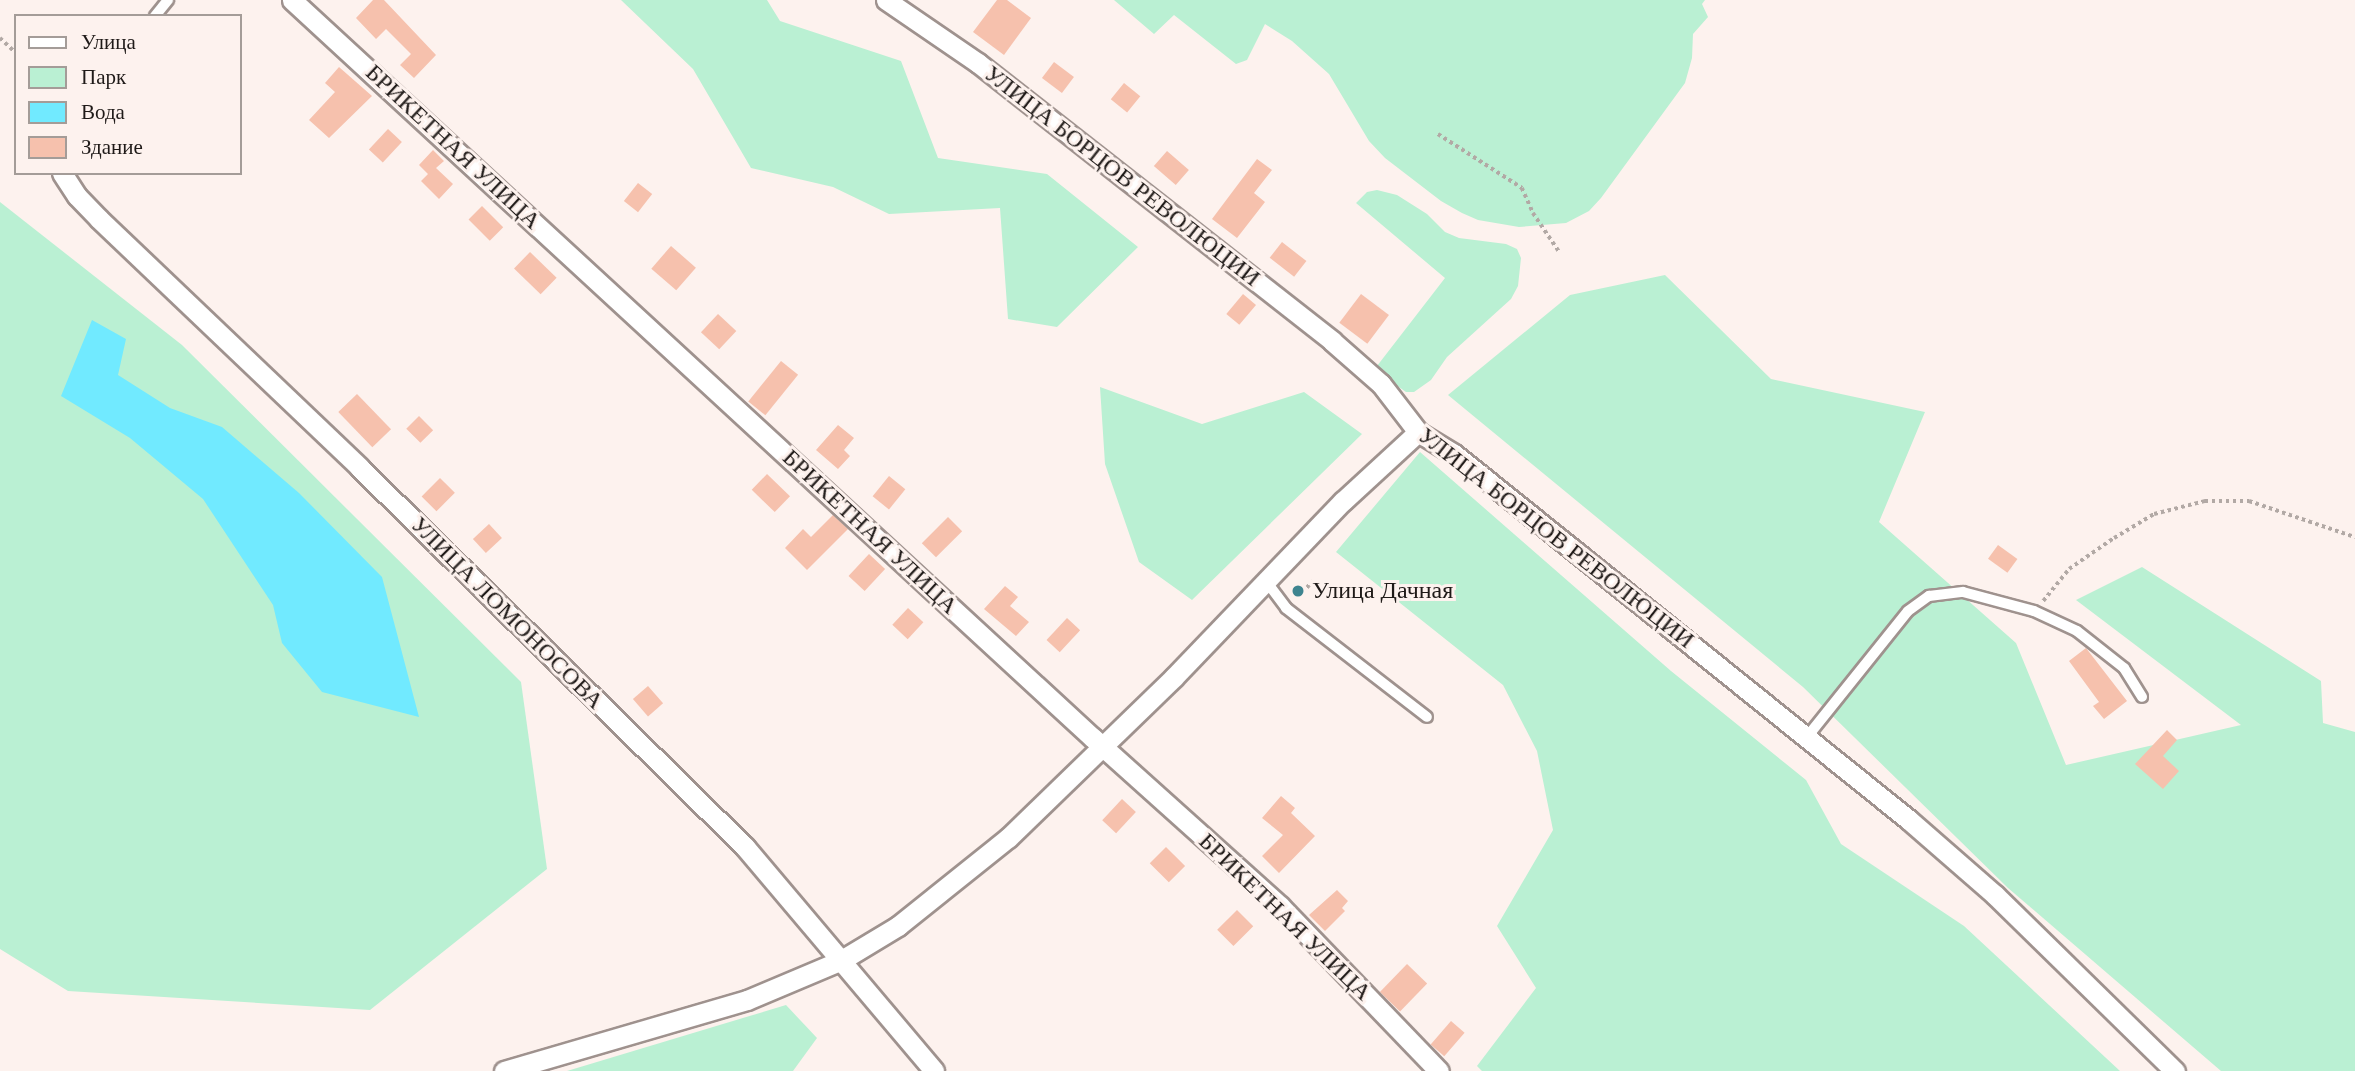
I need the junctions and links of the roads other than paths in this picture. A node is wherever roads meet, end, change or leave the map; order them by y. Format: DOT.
graph roads {
  1 [pos="292,0"];
  2 [pos="886,0"];
  3 [pos="63,175"];
  4 [pos="1418,432"];
  5 [pos="1266,582"];
  6 [pos="2142,697"];
  7 [pos="1427,717"];
  8 [pos="1807,737"];
  9 [pos="1103,746"];
  10 [pos="840,961"];
  11 [pos="504,1071"];
  12 [pos="934,1071"];
  13 [pos="1439,1071"];
  14 [pos="2175,1071"];
  1 -- 9 [label="street, БРИКЕТНАЯ УЛИЦА"];
  2 -- 4 [label="street, УЛИЦА БОРЦОВ РЕВОЛЮЦИИ"];
  3 -- 10 [label="street, УЛИЦА ЛОМОНОСОВА"];
  4 -- 5 [label="street"];
  4 -- 8 [label="street, УЛИЦА БОРЦОВ РЕВОЛЮЦИИ"];
  5 -- 7 [label="lane"];
  5 -- 9 [label="street"];
  6 -- 8 [label="lane"];
  8 -- 14 [label="street, УЛИЦА БОРЦОВ РЕВОЛЮЦИИ"];
  9 -- 10 [label="street"];
  9 -- 13 [label="street, БРИКЕТНАЯ УЛИЦА"];
  10 -- 11 [label="street"];
  10 -- 12 [label="street, УЛИЦА ЛОМОНОСОВА"];
}
